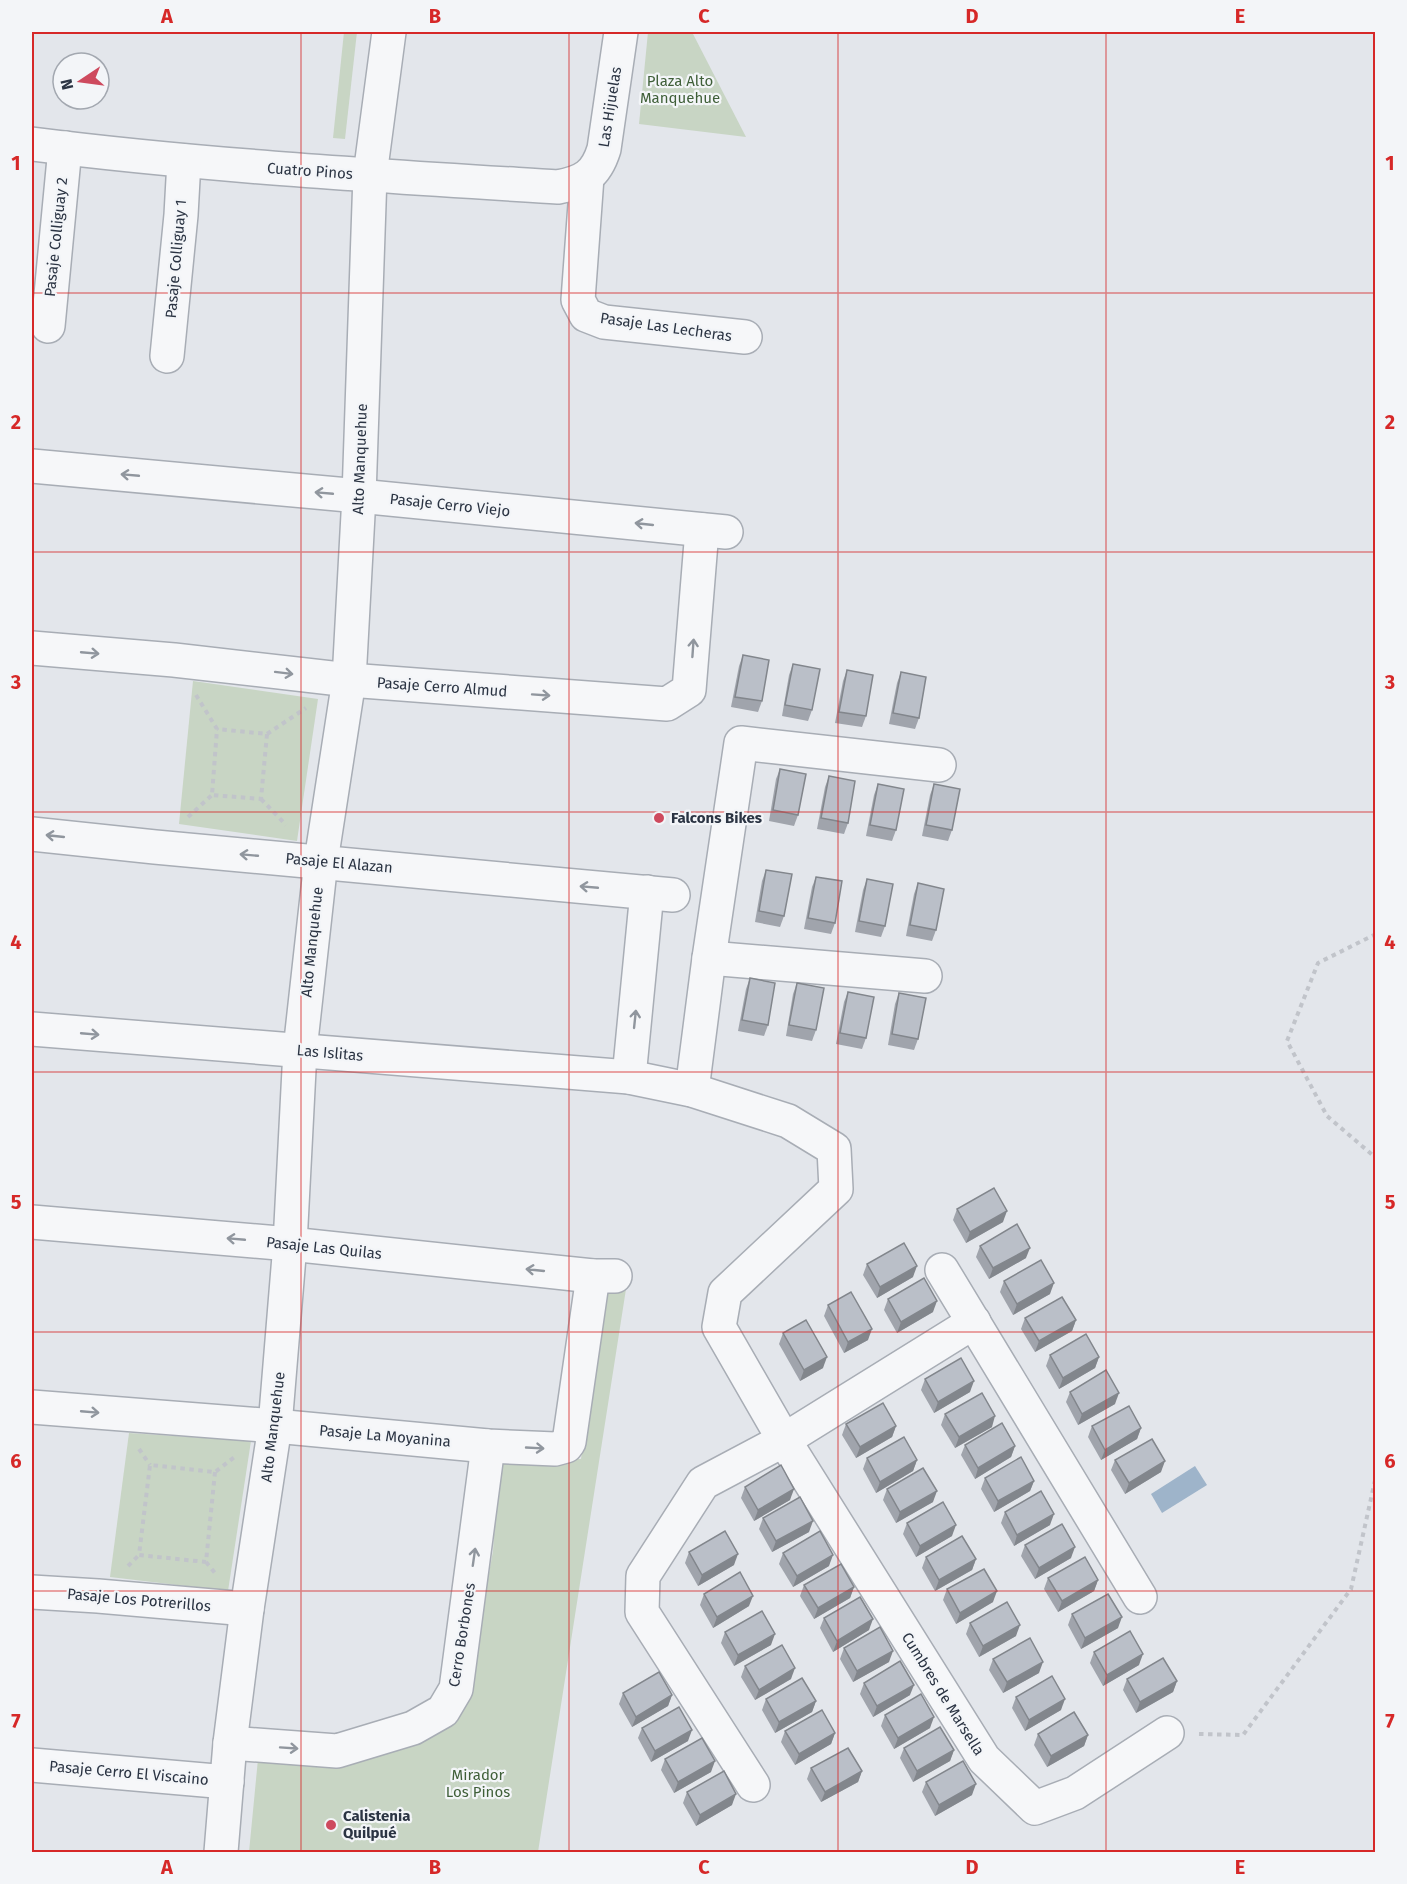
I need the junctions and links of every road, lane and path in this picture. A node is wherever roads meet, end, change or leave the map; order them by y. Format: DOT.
graph roads {
  1 [pos="389,32"];
  2 [pos="621,32"];
  3 [pos="32,144"];
  4 [pos="65,148"];
  5 [pos="184,161"];
  6 [pos="370,175"];
  7 [pos="587,177"];
  8 [pos="48,326"];
  9 [pos="745,337"];
  10 [pos="167,356"];
  11 [pos="32,466"];
  12 [pos="359,496"];
  13 [pos="714,531"];
  14 [pos="32,648"];
  15 [pos="349,680"];
  16 [pos="217,729"];
  17 [pos="939,765"];
  18 [pos="32,834"];
  19 [pos="321,861"];
  20 [pos="1376,934"];
  21 [pos="708,958"];
  22 [pos="925,976"];
  23 [pos="32,1029"];
  24 [pos="300,1050"];
  25 [pos="629,1077"];
  26 [pos="692,1090"];
  27 [pos="1376,1158"];
  28 [pos="32,1222"];
  29 [pos="291,1244"];
  30 [pos="942,1269"];
  31 [pos="604,1276"];
  32 [pos="974,1322"];
  33 [pos="32,1407"];
  34 [pos="275,1426"];
  35 [pos="784,1440"];
  36 [pos="488,1446"];
  37 [pos="215,1472"];
  38 [pos="1376,1476"];
  39 [pos="32,1592"];
  40 [pos="1140,1597"];
  41 [pos="247,1609"];
  42 [pos="1167,1733"];
  43 [pos="231,1743"];
  44 [pos="32,1765"];
  45 [pos="227,1782"];
  46 [pos="753,1785"];
  47 [pos="221,1852"];
  1 -- 6 [label="street, Alto Manquehue"];
  2 -- 7 [label="street, Las Hijuelas"];
  3 -- 4 [label="street, Cuatro Pinos"];
  4 -- 5 [label="street, Cuatro Pinos"];
  4 -- 8 [label="street, Pasaje Colliguay 2"];
  5 -- 6 [label="street, Cuatro Pinos"];
  5 -- 10 [label="street, Pasaje Colliguay 1"];
  6 -- 7 [label="street, Cuatro Pinos"];
  6 -- 12 [label="street, Alto Manquehue"];
  7 -- 9 [label="street, Pasaje Las Lecheras"];
  12 -- 11 [label="street, Pasaje Cerro Viejo, one-way"];
  13 -- 12 [label="street, Pasaje Cerro Viejo, one-way"];
  12 -- 15 [label="street, Alto Manquehue"];
  15 -- 13 [label="street, Pasaje Cerro Almud, one-way"];
  14 -- 15 [label="street, Pasaje Cerro Almud, one-way"];
  15 -- 19 [label="street, Alto Manquehue"];
  16 -- 16 [label="path"];
  17 -- 21 [label="street"];
  19 -- 18 [label="street, Pasaje El Alazan, one-way"];
  19 -- 24 [label="street, Alto Manquehue"];
  25 -- 19 [label="street, Pasaje El Alazan, one-way"];
  20 -- 27 [label="path"];
  21 -- 22 [label="street"];
  21 -- 26 [label="street"];
  23 -- 24 [label="street, Las Islitas, one-way"];
  24 -- 25 [label="street, Las Islitas"];
  24 -- 29 [label="street, Alto Manquehue"];
  25 -- 26 [label="street, Cumbres de Marsella"];
  26 -- 35 [label="street, Cumbres de Marsella"];
  29 -- 28 [label="street, Pasaje Las Quilas, one-way"];
  31 -- 29 [label="street, Pasaje Las Quilas, one-way"];
  29 -- 34 [label="street, Alto Manquehue"];
  30 -- 32 [label="street"];
  36 -- 31 [label="street, Pasaje La Moyanina, one-way"];
  32 -- 35 [label="street"];
  32 -- 40 [label="street"];
  33 -- 34 [label="street, Pasaje La Moyanina, one-way"];
  34 -- 36 [label="street, Pasaje La Moyanina"];
  34 -- 41 [label="street, Alto Manquehue"];
  35 -- 42 [label="street, Cumbres de Marsella"];
  35 -- 46 [label="street"];
  43 -- 36 [label="street, Cerro Borbones, one-way"];
  37 -- 37 [label="path"];
  38 -- 42 [label="path"];
  39 -- 41 [label="street, Pasaje Los Potrerillos"];
  41 -- 43 [label="street, Alto Manquehue"];
  43 -- 45 [label="street, Alto Manquehue"];
  44 -- 45 [label="street, Pasaje Cerro El Viscaino"];
  45 -- 47 [label="street, Alto Manquehue"];
}
